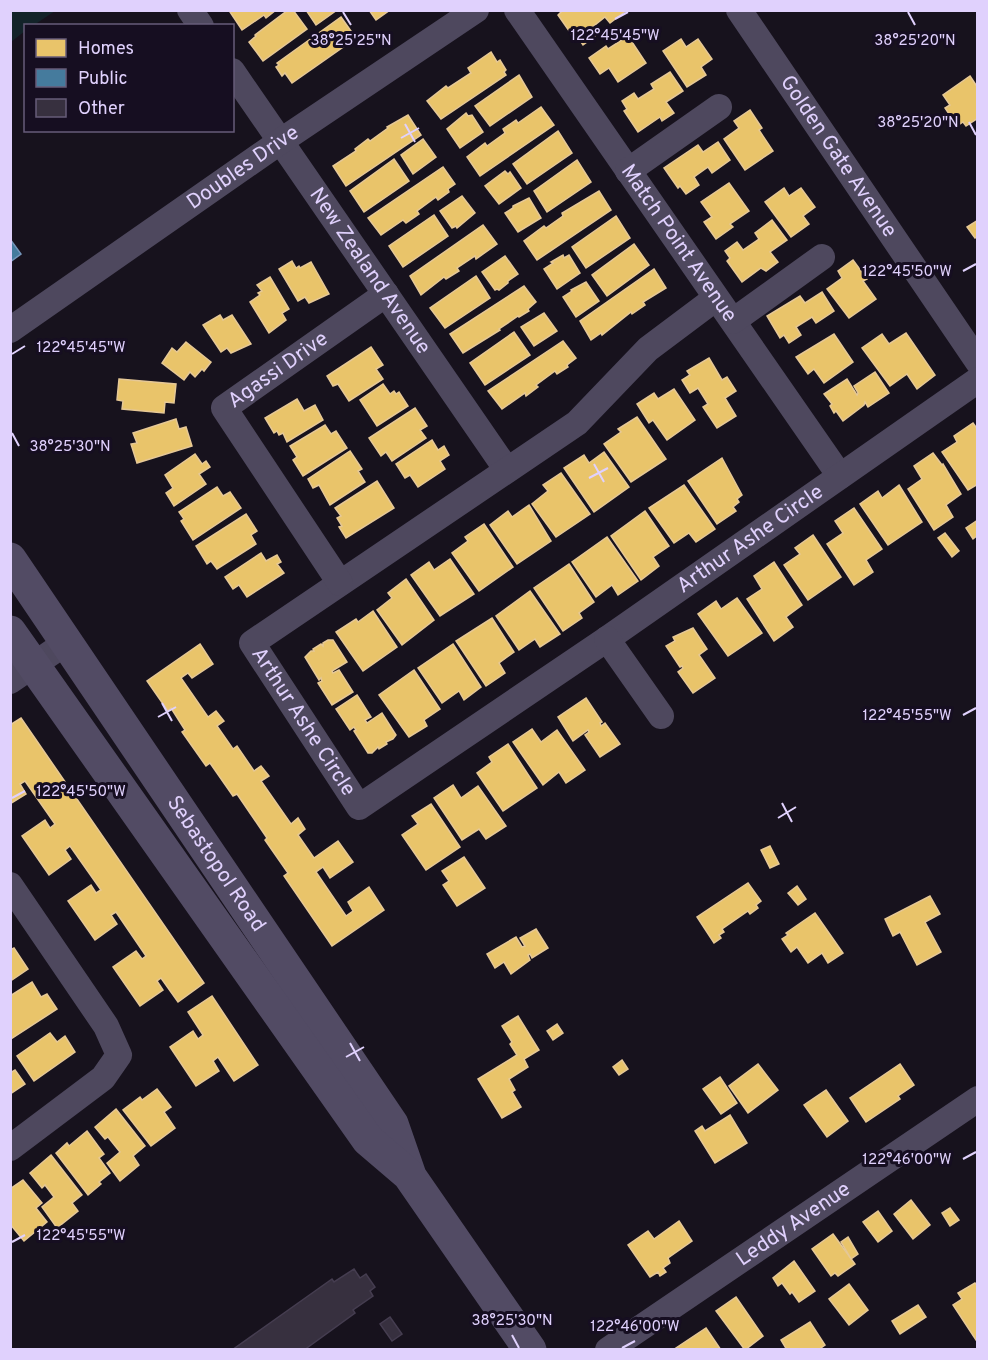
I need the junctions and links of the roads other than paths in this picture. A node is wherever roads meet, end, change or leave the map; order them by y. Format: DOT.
graph roads {
  1 [pos="190,10"];
  2 [pos="476,10"];
  3 [pos="739,10"];
  4 [pos="526,14"];
  5 [pos="200,24"];
  6 [pos="234,74"];
  7 [pos="718,107"];
  8 [pos="281,141"];
  9 [pos="628,171"];
  10 [pos="822,257"];
  11 [pos="386,294"];
  12 [pos="716,298"];
  13 [pos="733,321"];
  14 [pos="10,330"];
  15 [pos="978,362"];
  16 [pos="978,380"];
  17 [pos="507,470"];
  18 [pos="840,476"];
  19 [pos="10,559"];
  20 [pos="340,583"];
  21 [pos="10,633"];
  22 [pos="607,639"];
  23 [pos="67,642"];
  24 [pos="22,673"];
  25 [pos="661,716"];
  26 [pos="10,885"];
  27 [pos="978,1099"];
  28 [pos="10,1148"];
  29 [pos="409,1175"];
  30 [pos="530,1350"];
  31 [pos="608,1350"];
  1 -- 5 [label="street"];
  2 -- 8 [label="street, Doubles Drive"];
  3 -- 15 [label="street, Golden Gate Avenue"];
  4 -- 9 [label="street, Match Point Avenue"];
  6 -- 8 [label="street, New Zealand Avenue"];
  7 -- 9 [label="street"];
  8 -- 11 [label="street, New Zealand Avenue"];
  8 -- 14 [label="street, Doubles Drive"];
  9 -- 12 [label="street, Match Point Avenue"];
  10 -- 13 [label="street"];
  11 -- 17 [label="street, New Zealand Avenue"];
  11 -- 20 [label="street, Agassi Drive"];
  12 -- 13 [label="street, Match Point Avenue"];
  12 -- 17 [label="street, Arthur Ashe Circle"];
  13 -- 18 [label="street, Match Point Avenue"];
  16 -- 18 [label="street, Arthur Ashe Circle"];
  17 -- 20 [label="street, Arthur Ashe Circle"];
  18 -- 22 [label="street, Arthur Ashe Circle"];
  19 -- 23 [label="main road, Sebastopol Road"];
  20 -- 22 [label="street, Arthur Ashe Circle"];
  21 -- 24 [label="main road, Sebastopol Road"];
  22 -- 25 [label="street"];
  23 -- 24 [label="street"];
  23 -- 29 [label="main road, Sebastopol Road"];
  24 -- 29 [label="main road, Sebastopol Road"];
  26 -- 28 [label="street"];
  27 -- 31 [label="street, Leddy Avenue"];
  29 -- 30 [label="main road, Sebastopol Road"];
}
